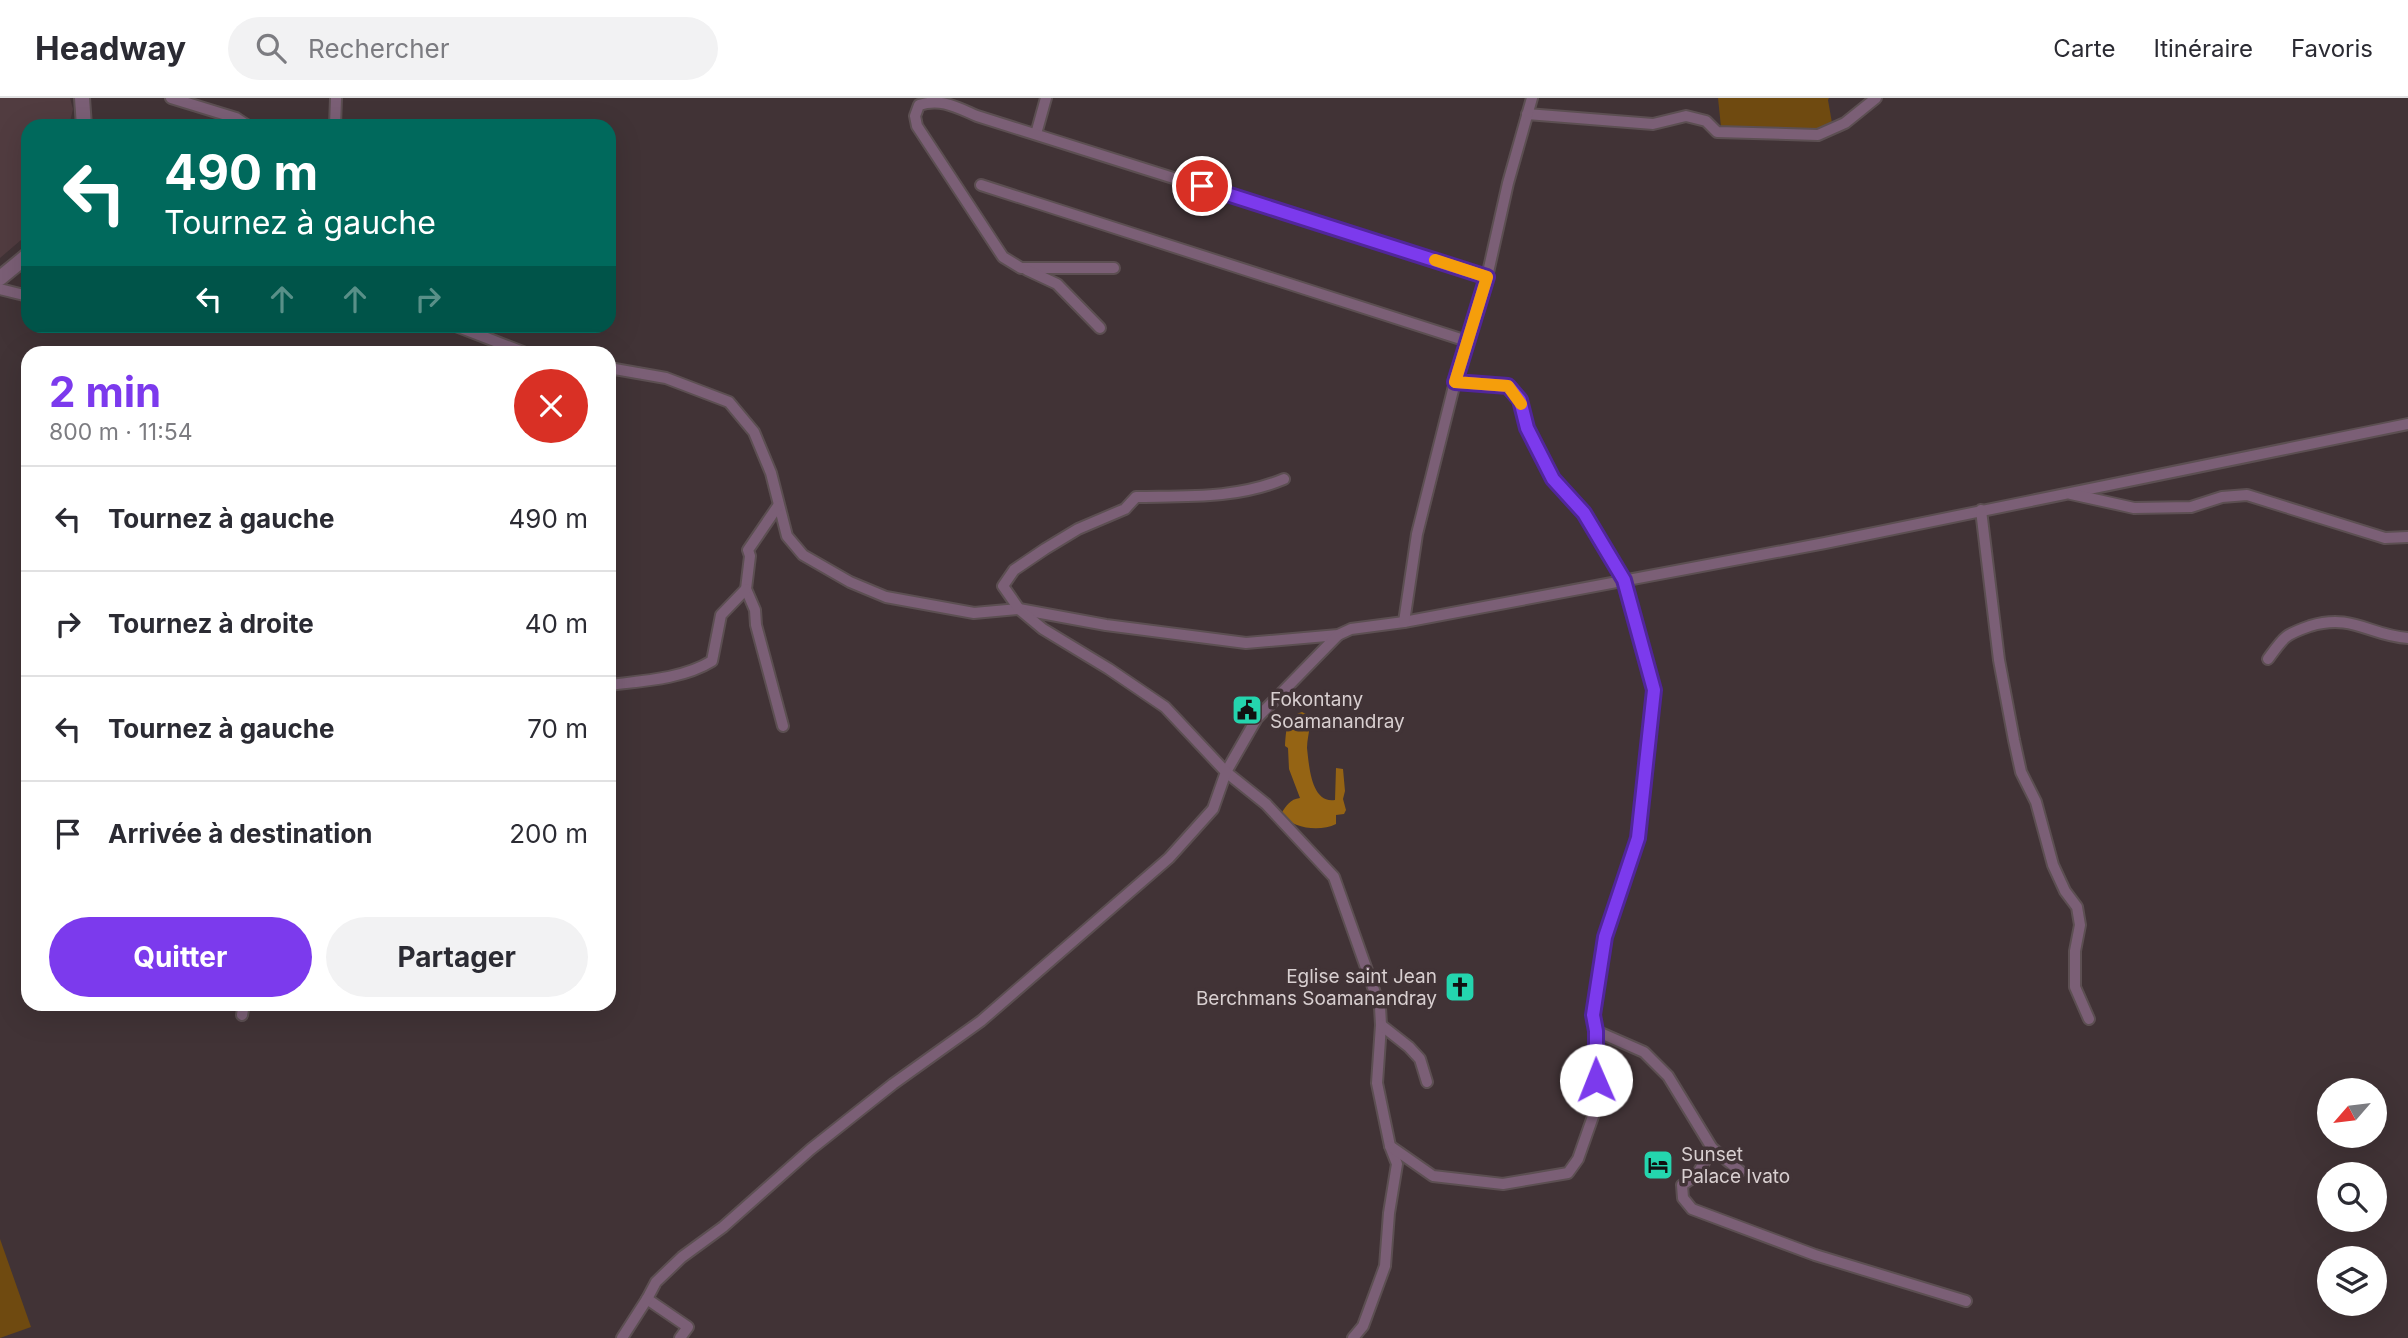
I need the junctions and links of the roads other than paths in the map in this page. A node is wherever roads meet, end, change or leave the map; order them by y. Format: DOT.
graph roads {
  1 [pos="82,98"];
  2 [pos="171,98"];
  3 [pos="336,98"];
  4 [pos="1046,98"];
  5 [pos="1532,98"];
  6 [pos="1876,98"];
  7 [pos="1527,114"];
  8 [pos="84,119"];
  9 [pos="238,119"];
  10 [pos="335,119"];
  11 [pos="1036,134"];
  12 [pos="981,185"];
  13 [pos="21,261"];
  14 [pos="1021,268"];
  15 [pos="1114,268"];
  16 [pos="1487,277"];
  17 [pos="0,278"];
  18 [pos="0,289"];
  19 [pos="21,294"];
  20 [pos="1100,328"];
  21 [pos="474,333"];
  22 [pos="1467,341"];
  23 [pos="507,346"];
  24 [pos="616,369"];
  25 [pos="1455,382"];
  26 [pos="2408,424"];
  27 [pos="1284,479"];
  28 [pos="2065,493"];
  29 [pos="778,506"];
  30 [pos="1981,510"];
  31 [pos="2408,537"];
  32 [pos="1624,580"];
  33 [pos="746,589"];
  34 [pos="1018,608"];
  35 [pos="1404,622"];
  36 [pos="1338,635"];
  37 [pos="2408,638"];
  38 [pos="2268,659"];
  39 [pos="616,684"];
  40 [pos="783,726"];
  41 [pos="1226,772"];
  42 [pos="2089,1019"];
  43 [pos="1381,1025"];
  44 [pos="1596,1031"];
  45 [pos="1427,1082"];
  46 [pos="1390,1146"];
  47 [pos="1712,1148"];
  48 [pos="1740,1171"];
  49 [pos="648,1299"];
  50 [pos="1966,1301"];
  51 [pos="622,1338"];
  52 [pos="680,1338"];
  53 [pos="1353,1338"];
  1 -- 8 [label="street"];
  2 -- 9 [label="street"];
  3 -- 10 [label="street"];
  4 -- 11 [label="street"];
  5 -- 7 [label="street"];
  6 -- 7 [label="street"];
  7 -- 16 [label="street"];
  11 -- 14 [label="street"];
  11 -- 16 [label="street"];
  12 -- 22 [label="street"];
  13 -- 17 [label="street"];
  14 -- 15 [label="street"];
  14 -- 20 [label="street"];
  16 -- 22 [label="street"];
  18 -- 19 [label="street"];
  21 -- 23 [label="street"];
  22 -- 25 [label="street"];
  24 -- 29 [label="street"];
  25 -- 32 [label="street"];
  25 -- 35 [label="street"];
  26 -- 28 [label="street"];
  27 -- 34 [label="street"];
  28 -- 30 [label="street"];
  28 -- 31 [label="street"];
  29 -- 33 [label="street"];
  29 -- 34 [label="street"];
  30 -- 32 [label="street"];
  30 -- 42 [label="street"];
  32 -- 35 [label="street"];
  32 -- 44 [label="street"];
  33 -- 39 [label="street"];
  33 -- 40 [label="street"];
  34 -- 36 [label="street"];
  34 -- 41 [label="street"];
  35 -- 36 [label="street"];
  36 -- 41 [label="street"];
  37 -- 38 [label="street"];
  41 -- 43 [label="street"];
  41 -- 49 [label="street"];
  43 -- 45 [label="street"];
  43 -- 46 [label="street"];
  44 -- 46 [label="street"];
  44 -- 47 [label="street"];
  46 -- 53 [label="street"];
  47 -- 48 [label="street"];
  47 -- 50 [label="street"];
  49 -- 51 [label="street"];
  49 -- 52 [label="street"];
}
